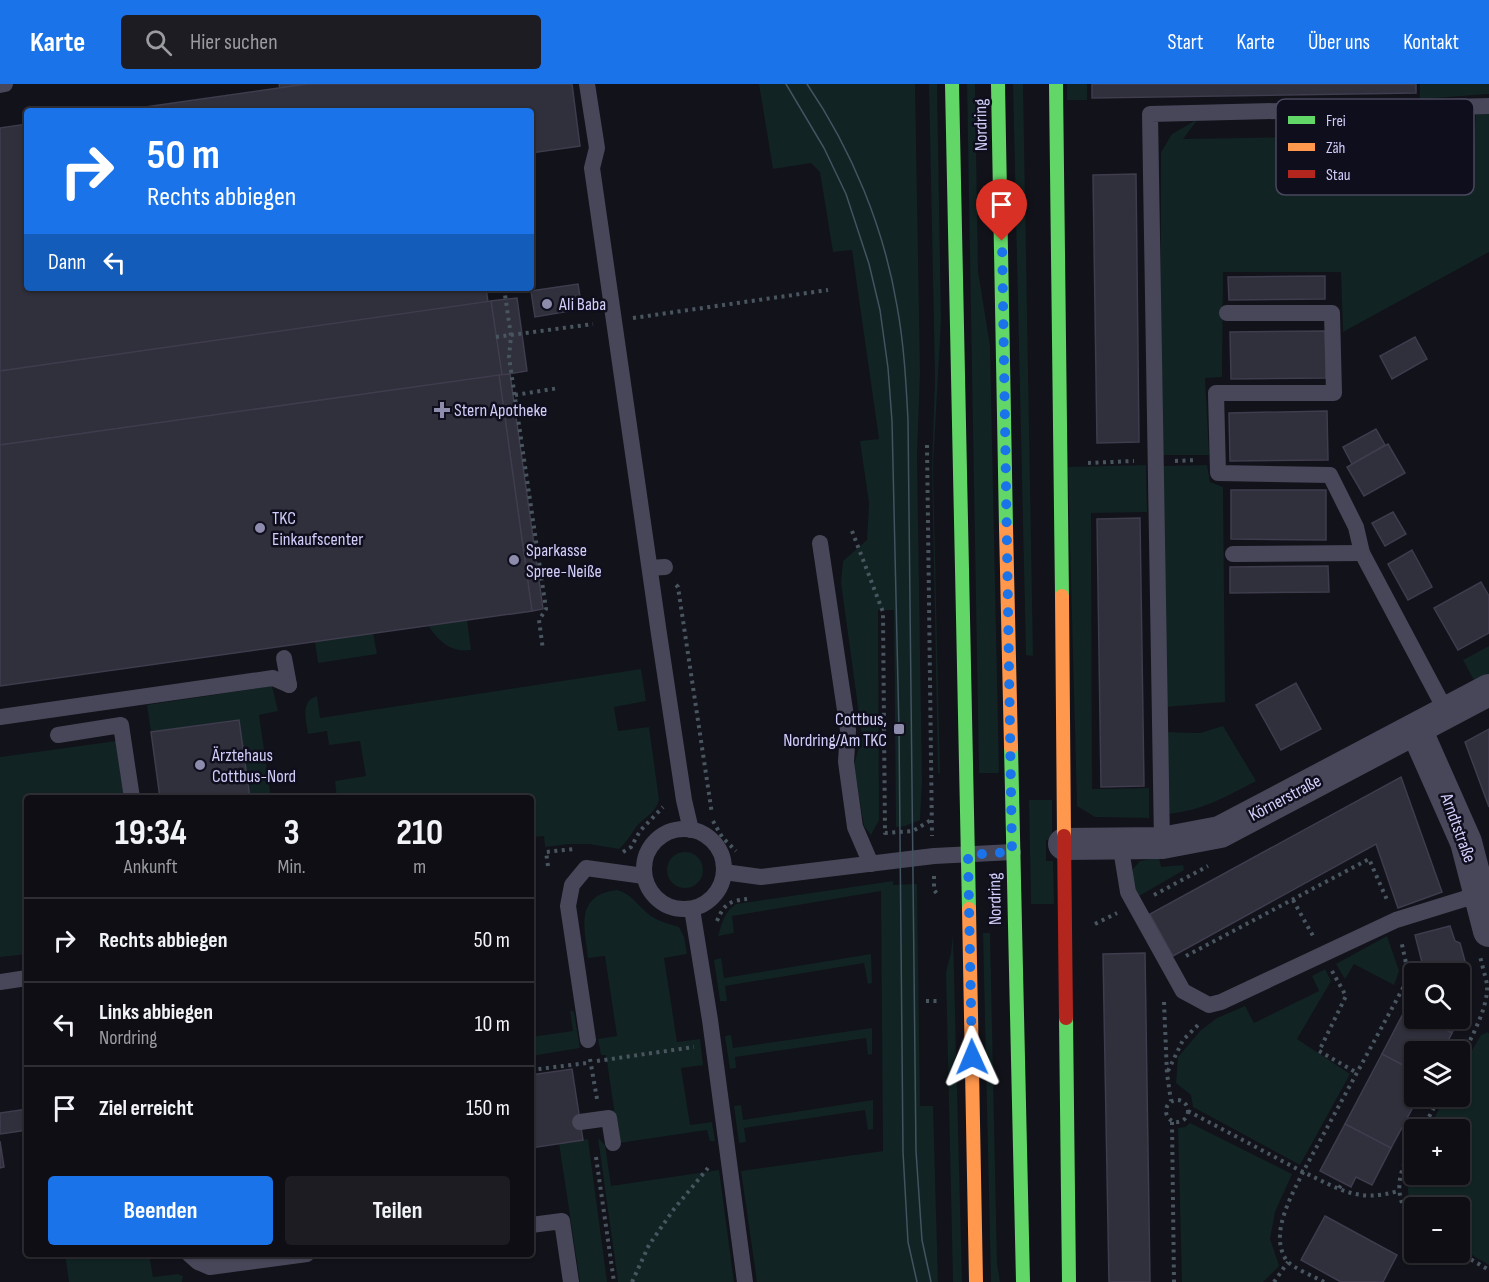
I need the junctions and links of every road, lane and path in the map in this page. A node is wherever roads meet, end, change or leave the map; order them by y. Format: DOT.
graph roads {
  1 [pos="5,84"];
  2 [pos="587,84"];
  3 [pos="952,84"];
  4 [pos="998,84"];
  5 [pos="1056,84"];
  6 [pos="0,85"];
  7 [pos="1474,106"];
  8 [pos="1489,106"];
  9 [pos="1276,111"];
  10 [pos="828,290"];
  11 [pos="504,291"];
  12 [pos="1227,313"];
  13 [pos="614,320"];
  14 [pos="511,336"];
  15 [pos="496,337"];
  16 [pos="559,388"];
  17 [pos="515,395"];
  18 [pos="852,531"];
  19 [pos="820,543"];
  20 [pos="1362,553"];
  21 [pos="1233,554"];
  22 [pos="658,567"];
  23 [pos="543,650"];
  24 [pos="284,658"];
  25 [pos="1489,690"];
  26 [pos="1447,713"];
  27 [pos="0,717"];
  28 [pos="1416,729"];
  29 [pos="58,735"];
  30 [pos="132,795"];
  31 [pos="664,801"];
  32 [pos="931,820"];
  33 [pos="691,830"];
  34 [pos="885,833"];
  35 [pos="1120,843"];
  36 [pos="1162,843"];
  37 [pos="1064,844"];
  38 [pos="862,846"];
  39 [pos="579,849"];
  40 [pos="1012,852"];
  41 [pos="621,853"];
  42 [pos="742,854"];
  43 [pos="968,855"];
  44 [pos="1213,863"];
  45 [pos="871,864"];
  46 [pos="548,866"];
  47 [pos="724,872"];
  48 [pos="644,876"];
  49 [pos="1480,894"];
  50 [pos="1293,900"];
  51 [pos="1135,905"];
  52 [pos="692,909"];
  53 [pos="1396,920"];
  54 [pos="1065,939"];
  55 [pos="1484,942"];
  56 [pos="1323,954"];
  57 [pos="1168,965"];
  58 [pos="24,978"];
  59 [pos="0,982"];
  60 [pos="1487,986"];
  61 [pos="1489,995"];
  62 [pos="926,1000"];
  63 [pos="940,1000"];
  64 [pos="1209,1005"];
  65 [pos="588,1040"];
  66 [pos="1470,1041"];
  67 [pos="713,1045"];
  68 [pos="591,1062"];
  69 [pos="534,1072"];
  70 [pos="1357,1073"];
  71 [pos="1167,1074"];
  72 [pos="1171,1101"];
  73 [pos="1188,1111"];
  74 [pos="590,1120"];
  75 [pos="1172,1122"];
  76 [pos="613,1143"];
  77 [pos="715,1161"];
  78 [pos="1404,1168"];
  79 [pos="1303,1172"];
  80 [pos="1342,1183"];
  81 [pos="1339,1188"];
  82 [pos="1398,1191"];
  83 [pos="1404,1208"];
  84 [pos="534,1225"];
  85 [pos="192,1257"];
  86 [pos="285,1257"];
  87 [pos="1470,1259"];
  88 [pos="1288,1262"];
  89 [pos="1489,1270"];
  90 [pos="1321,1281"];
  91 [pos="571,1282"];
  92 [pos="614,1282"];
  93 [pos="632,1282"];
  94 [pos="745,1282"];
  95 [pos="976,1282"];
  96 [pos="1023,1282"];
  97 [pos="1069,1282"];
  98 [pos="1174,1282"];
  99 [pos="1274,1282"];
  1 -- 6 [label="lane"];
  2 -- 13 [label="lane"];
  3 -- 43 [label="main road, Nordring"];
  4 -- 40 [label="main road, Nordring"];
  5 -- 37 [label="main road"];
  7 -- 8 [label="lane"];
  9 -- 36 [label="lane"];
  10 -- 13 [label="path"];
  11 -- 14 [label="path"];
  12 -- 20 [label="lane"];
  13 -- 14 [label="path"];
  13 -- 22 [label="lane"];
  14 -- 15 [label="path"];
  14 -- 17 [label="path"];
  16 -- 17 [label="path"];
  17 -- 23 [label="path"];
  18 -- 34 [label="path"];
  19 -- 38 [label="lane"];
  20 -- 21 [label="lane"];
  20 -- 26 [label="lane"];
  22 -- 33 [label="lane"];
  22 -- 42 [label="path"];
  24 -- 27 [label="lane"];
  25 -- 26 [label="street, Körnerstraße"];
  26 -- 28 [label="street, Körnerstraße"];
  28 -- 36 [label="street, Körnerstraße"];
  28 -- 49 [label="street, Arndtstraße"];
  29 -- 30 [label="lane"];
  31 -- 41 [label="path"];
  32 -- 34 [label="path"];
  33 -- 47 [label="lane"];
  33 -- 48 [label="lane"];
  34 -- 38 [label="path"];
  35 -- 36 [label="street, Körnerstraße"];
  35 -- 37 [label="street, Körnerstraße"];
  35 -- 51 [label="lane"];
  37 -- 54 [label="main road"];
  38 -- 45 [label="lane"];
  39 -- 46 [label="path"];
  40 -- 43 [label="lane"];
  40 -- 96 [label="main road, Nordring"];
  43 -- 45 [label="lane"];
  43 -- 95 [label="main road, Nordring"];
  44 -- 51 [label="path"];
  45 -- 47 [label="lane"];
  47 -- 52 [label="lane"];
  48 -- 52 [label="lane"];
  48 -- 65 [label="lane"];
  49 -- 53 [label="lane"];
  49 -- 55 [label="street, Arndtstraße"];
  50 -- 53 [label="path"];
  50 -- 56 [label="path"];
  50 -- 57 [label="path"];
  51 -- 54 [label="path"];
  51 -- 57 [label="lane"];
  52 -- 67 [label="lane"];
  53 -- 56 [label="lane"];
  53 -- 70 [label="path"];
  54 -- 97 [label="main road"];
  55 -- 60 [label="path"];
  56 -- 64 [label="lane"];
  56 -- 70 [label="path"];
  57 -- 64 [label="lane"];
  57 -- 71 [label="path"];
  58 -- 59 [label="lane"];
  60 -- 61 [label="path"];
  60 -- 66 [label="path"];
  62 -- 63 [label="path"];
  64 -- 71 [label="path"];
  67 -- 68 [label="path"];
  67 -- 94 [label="lane"];
  68 -- 69 [label="path"];
  68 -- 74 [label="path"];
  70 -- 79 [label="path"];
  71 -- 72 [label="path"];
  72 -- 73 [label="path"];
  72 -- 75 [label="path"];
  73 -- 75 [label="path"];
  73 -- 79 [label="path"];
  74 -- 76 [label="lane"];
  74 -- 92 [label="path"];
  75 -- 98 [label="path"];
  77 -- 93 [label="path"];
  78 -- 82 [label="path"];
  79 -- 81 [label="path"];
  79 -- 88 [label="path"];
  80 -- 81 [label="path"];
  81 -- 82 [label="path"];
  82 -- 83 [label="path"];
  84 -- 91 [label="lane"];
  85 -- 86 [label="lane"];
  87 -- 89 [label="path"];
  88 -- 90 [label="path"];
  88 -- 99 [label="path"];
}
